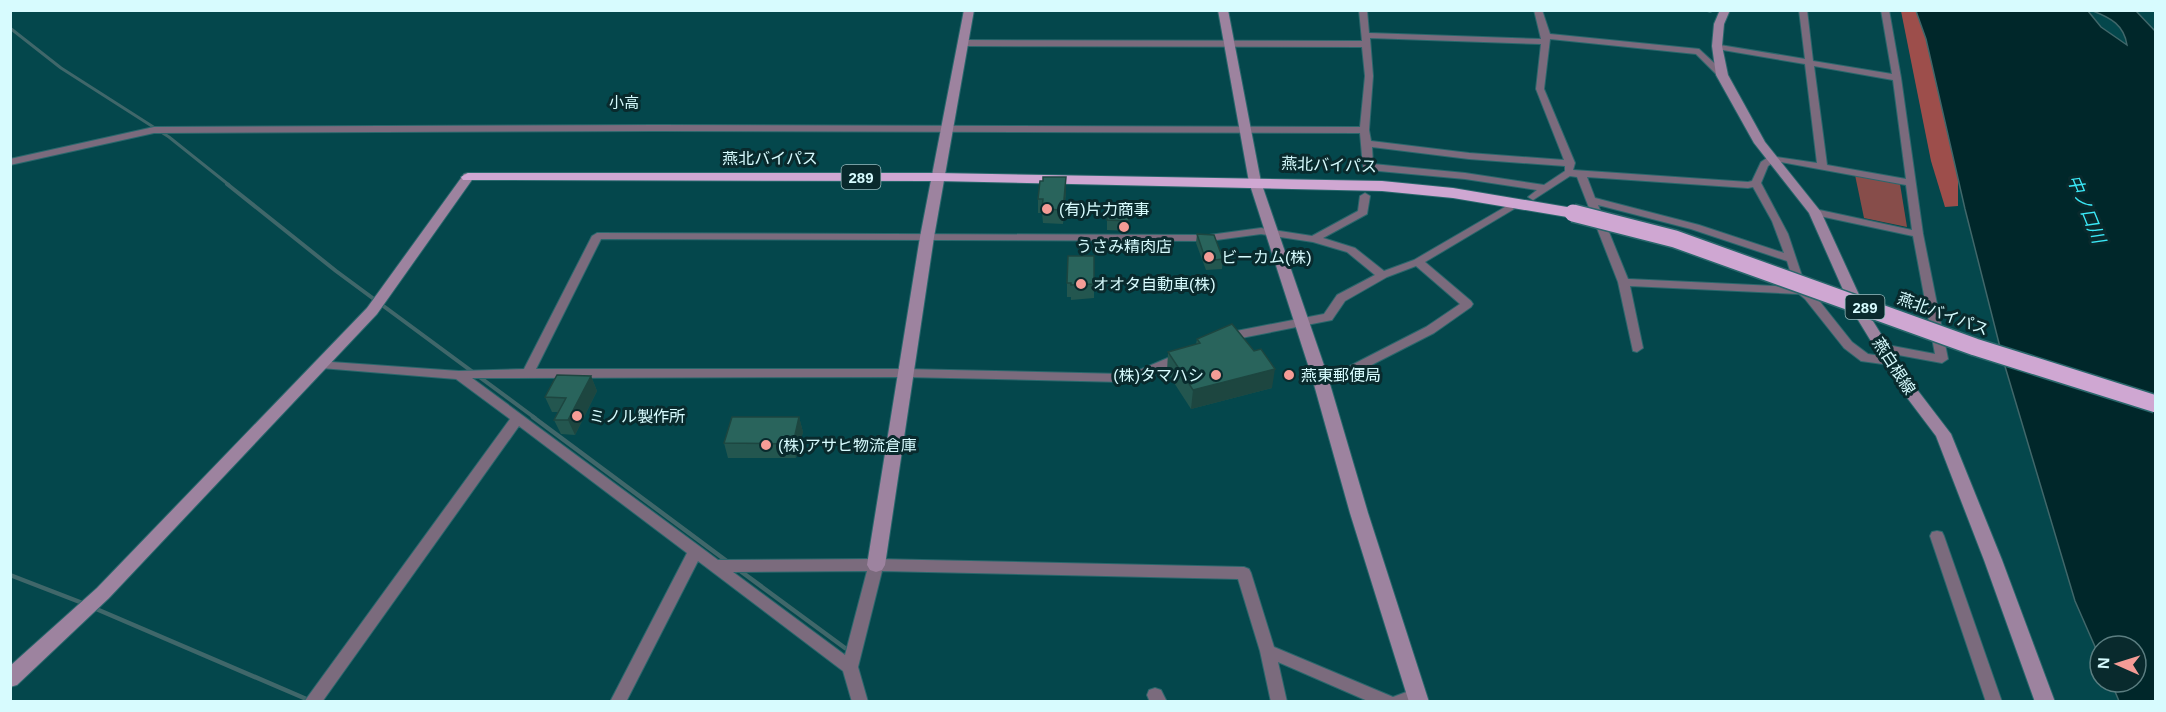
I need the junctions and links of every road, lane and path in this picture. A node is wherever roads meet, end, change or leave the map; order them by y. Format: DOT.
graph roads {
  1 [pos="969,10"];
  2 [pos="1223,10"];
  3 [pos="1363,10"];
  4 [pos="1538,10"];
  5 [pos="1725,10"];
  6 [pos="1803,10"];
  7 [pos="1885,10"];
  8 [pos="1365,39"];
  9 [pos="1546,39"];
  10 [pos="963,43"];
  11 [pos="1228,44"];
  12 [pos="1717,46"];
  13 [pos="1809,62"];
  14 [pos="1722,75"];
  15 [pos="1898,78"];
  16 [pos="947,129"];
  17 [pos="1244,129"];
  18 [pos="1364,130"];
  19 [pos="1367,143"];
  20 [pos="1773,158"];
  21 [pos="10,162"];
  22 [pos="1822,166"];
  23 [pos="1569,168"];
  24 [pos="1581,175"];
  25 [pos="468,177"];
  26 [pos="938,177"];
  27 [pos="1255,182"];
  28 [pos="1756,183"];
  29 [pos="1911,183"];
  30 [pos="1545,188"];
  31 [pos="1365,196"];
  32 [pos="1533,197"];
  33 [pos="1591,200"];
  34 [pos="1509,209"];
  35 [pos="1815,212"];
  36 [pos="1271,232"];
  37 [pos="1918,234"];
  38 [pos="927,237"];
  39 [pos="1314,239"];
  40 [pos="1792,259"];
  41 [pos="1418,262"];
  42 [pos="1383,275"];
  43 [pos="1624,282"];
  44 [pos="1802,291"];
  45 [pos="1303,323"];
  46 [pos="1216,341"];
  47 [pos="1637,348"];
  48 [pos="1194,351"];
  49 [pos="1886,354"];
  50 [pos="321,364"];
  51 [pos="528,373"];
  52 [pos="905,373"];
  53 [pos="1319,374"];
  54 [pos="459,375"];
  55 [pos="2156,404"];
  56 [pos="517,418"];
  57 [pos="1937,536"];
  58 [pos="695,552"];
  59 [pos="876,565"];
  60 [pos="714,566"];
  61 [pos="1268,651"];
  62 [pos="850,667"];
  63 [pos="10,679"];
  64 [pos="1418,698"];
  65 [pos="312,702"];
  66 [pos="618,702"];
  67 [pos="860,702"];
  68 [pos="1279,702"];
  69 [pos="1388,702"];
  70 [pos="1397,702"];
  71 [pos="1994,702"];
  72 [pos="2045,702"];
  1 -- 10 [label="street"];
  2 -- 11 [label="street"];
  3 -- 8 [label="street"];
  4 -- 9 [label="street"];
  5 -- 12 [label="street, 燕白根線"];
  6 -- 13 [label="street"];
  7 -- 15 [label="street"];
  8 -- 9 [label="street"];
  8 -- 11 [label="street"];
  8 -- 18 [label="street"];
  9 -- 14 [label="street"];
  9 -- 23 [label="street"];
  10 -- 11 [label="street"];
  10 -- 16 [label="street"];
  11 -- 17 [label="street"];
  12 -- 13 [label="street"];
  12 -- 14 [label="street, 燕白根線"];
  13 -- 15 [label="street"];
  13 -- 22 [label="street"];
  14 -- 20 [label="street, 燕白根線"];
  15 -- 29 [label="street"];
  16 -- 17 [label="street"];
  16 -- 21 [label="street"];
  16 -- 26 [label="street"];
  17 -- 18 [label="street"];
  17 -- 27 [label="street"];
  18 -- 19 [label="street"];
  19 -- 23 [label="street"];
  19 -- 30 [label="street"];
  20 -- 22 [label="street"];
  20 -- 28 [label="street"];
  20 -- 35 [label="street, 燕白根線"];
  22 -- 29 [label="street"];
  23 -- 24 [label="street"];
  23 -- 30 [label="street"];
  24 -- 28 [label="street"];
  24 -- 33 [label="street"];
  25 -- 26 [label="highway, 燕北バイパス / 289"];
  25 -- 50 [label="street"];
  26 -- 27 [label="highway, 燕北バイパス / 289"];
  26 -- 38 [label="street"];
  27 -- 36 [label="street"];
  27 -- 55 [label="highway, 燕北バイパス / 289, bridge"];
  28 -- 40 [label="street"];
  29 -- 37 [label="street"];
  30 -- 32 [label="street"];
  31 -- 39 [label="street"];
  33 -- 40 [label="street"];
  33 -- 43 [label="street"];
  34 -- 41 [label="street"];
  35 -- 37 [label="street"];
  35 -- 49 [label="street, 燕白根線"];
  36 -- 38 [label="street"];
  36 -- 39 [label="street"];
  36 -- 45 [label="street"];
  37 -- 49 [label="street"];
  38 -- 51 [label="street"];
  38 -- 52 [label="street"];
  39 -- 42 [label="street"];
  40 -- 44 [label="street"];
  41 -- 42 [label="street"];
  41 -- 53 [label="street"];
  42 -- 45 [label="street"];
  43 -- 44 [label="street"];
  43 -- 47 [label="street"];
  44 -- 49 [label="street"];
  45 -- 46 [label="street"];
  45 -- 53 [label="street"];
  48 -- 52 [label="street"];
  49 -- 72 [label="street, 燕白根線"];
  50 -- 54 [label="street"];
  50 -- 63 [label="street"];
  51 -- 52 [label="street"];
  51 -- 54 [label="street"];
  52 -- 59 [label="street"];
  53 -- 64 [label="street"];
  54 -- 56 [label="street"];
  56 -- 58 [label="street"];
  56 -- 65 [label="street"];
  57 -- 71 [label="street"];
  58 -- 60 [label="street"];
  58 -- 66 [label="street"];
  59 -- 60 [label="street"];
  59 -- 61 [label="street"];
  59 -- 62 [label="street"];
  60 -- 62 [label="street"];
  61 -- 68 [label="street"];
  61 -- 69 [label="street"];
  62 -- 67 [label="street"];
  64 -- 70 [label="street"];
}
